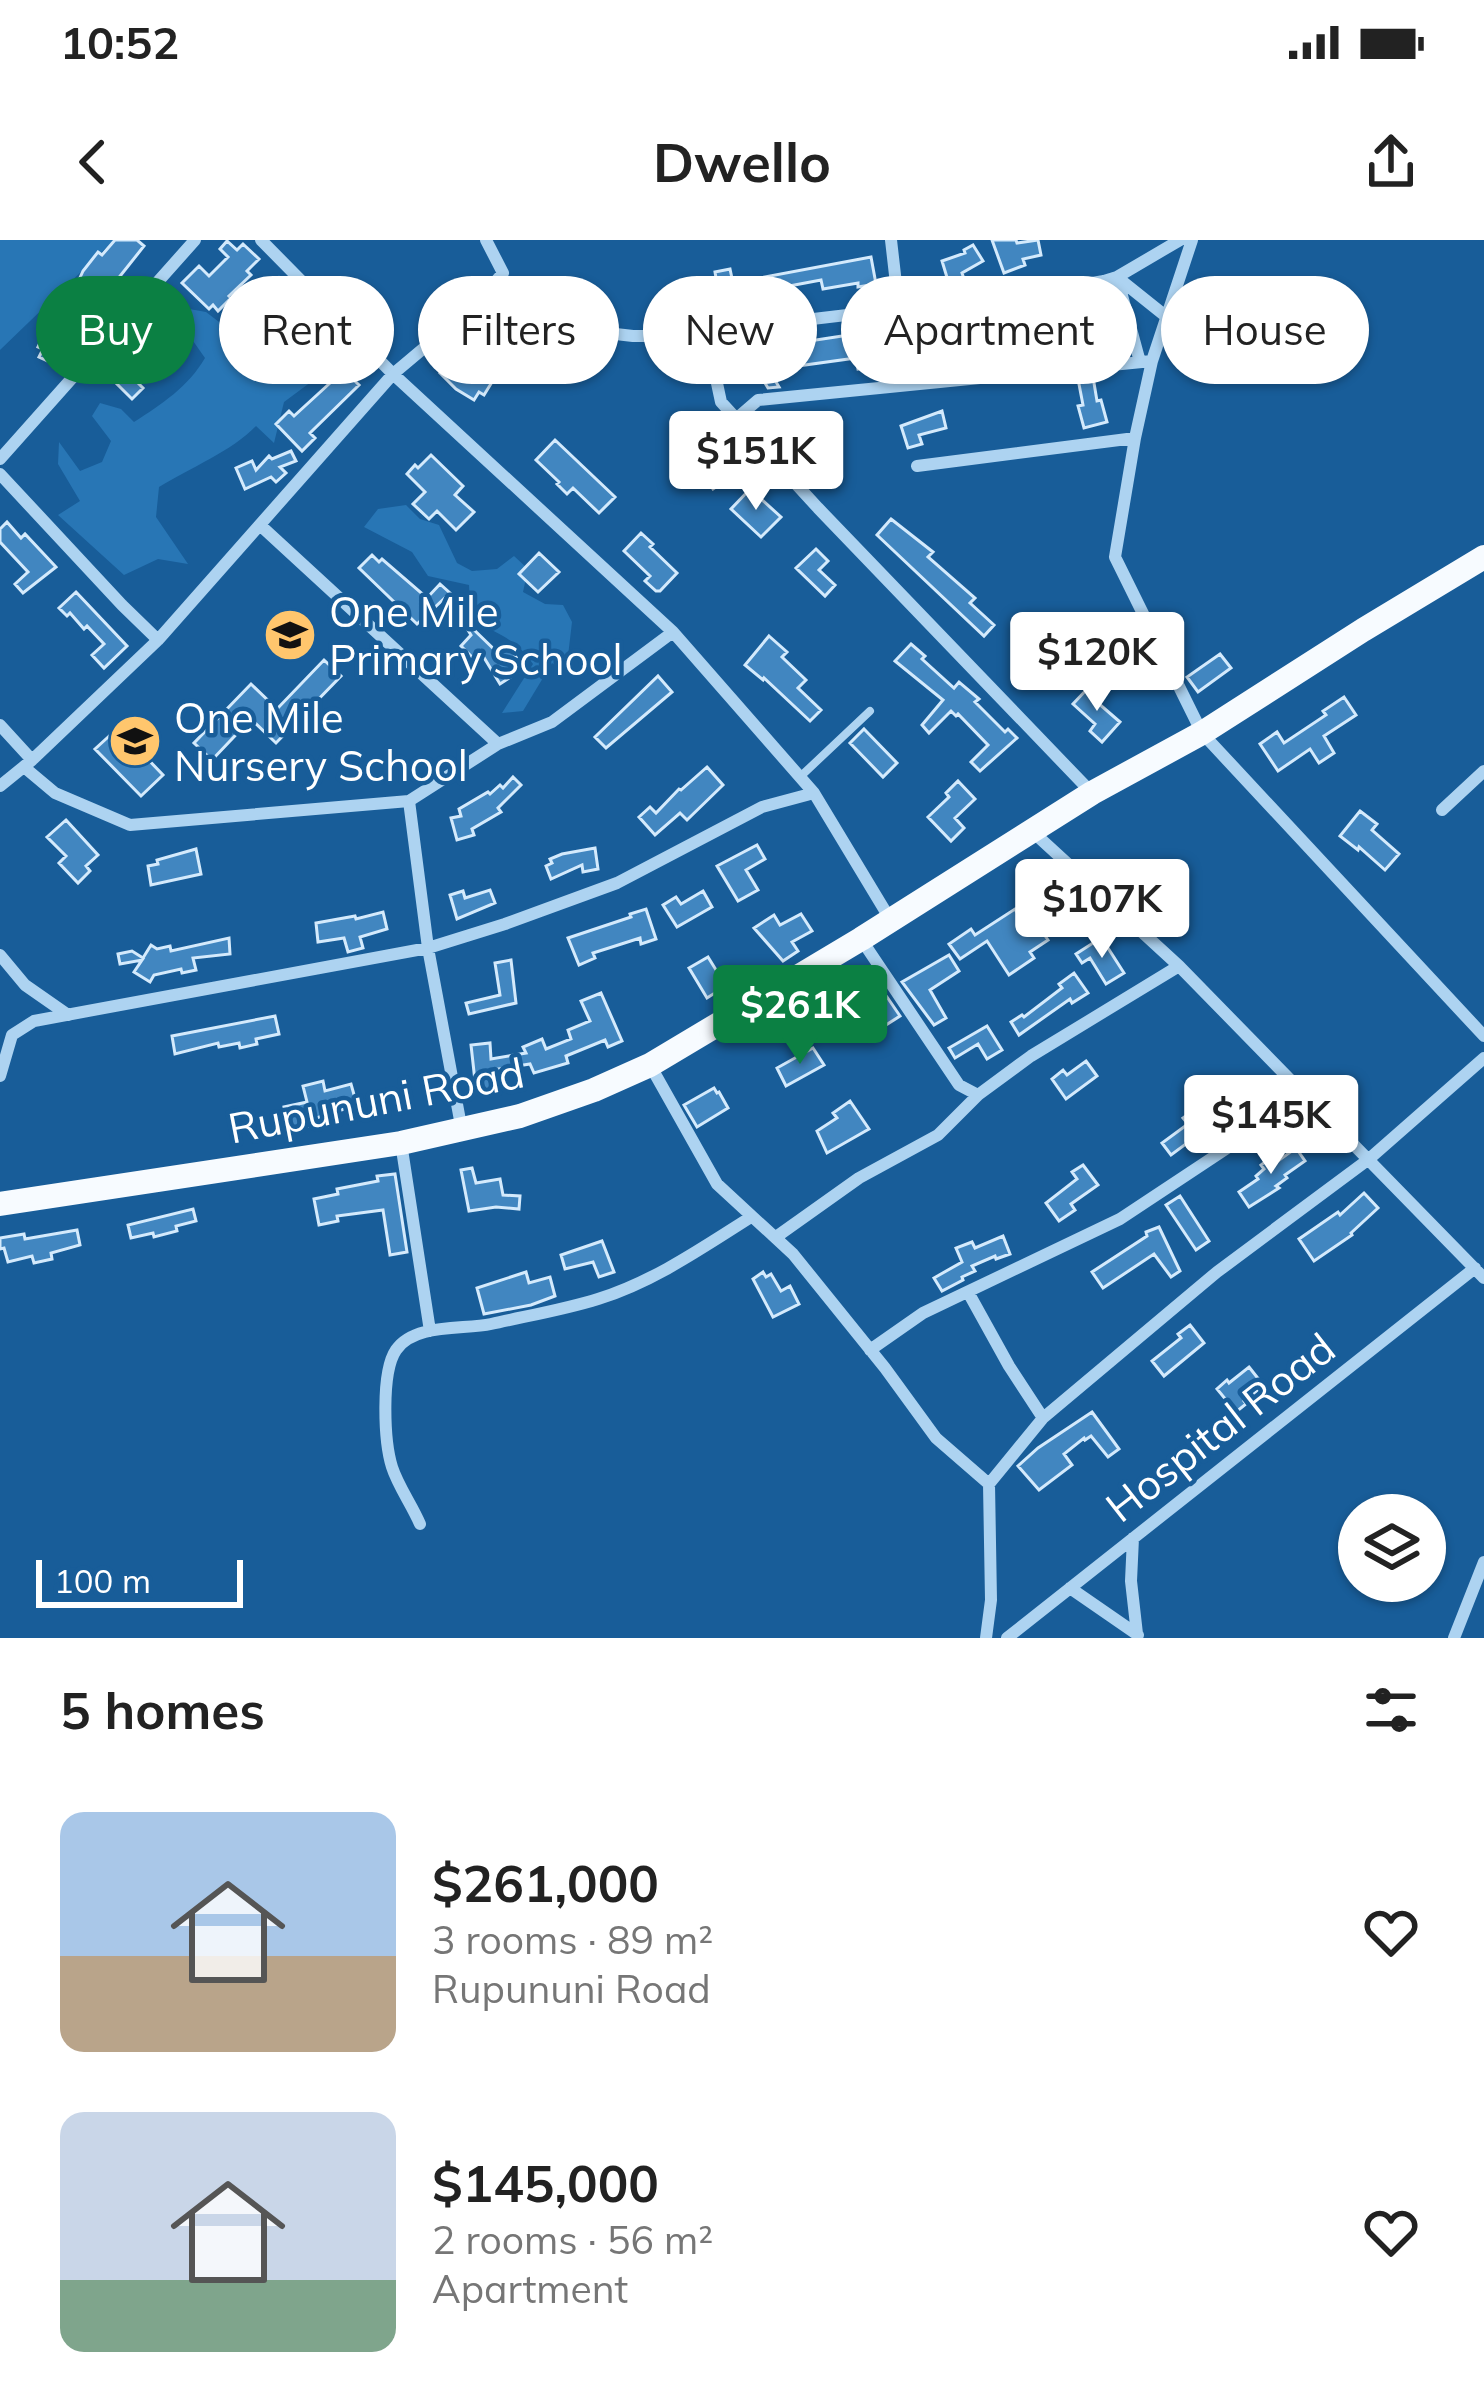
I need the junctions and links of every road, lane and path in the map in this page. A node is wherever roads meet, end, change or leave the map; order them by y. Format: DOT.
graph roads {
  1 [pos="195,240"];
  2 [pos="261,240"];
  3 [pos="486,240"];
  4 [pos="891,240"];
  5 [pos="1180,240"];
  6 [pos="1192,240"];
  7 [pos="296,276"];
  8 [pos="500,276"];
  9 [pos="895,276"];
  10 [pos="1119,276"];
  11 [pos="1181,276"];
  12 [pos="1137,293"];
  13 [pos="1161,312"];
  14 [pos="1161,332"];
  15 [pos="1137,335"];
  16 [pos="418,353"];
  17 [pos="1146,361"];
  18 [pos="394,373"];
  19 [pos="394,375"];
  20 [pos="384,384"];
  21 [pos="717,384"];
  22 [pos="736,419"];
  23 [pos="1135,438"];
  24 [pos="0,459"];
  25 [pos="917,466"];
  26 [pos="0,474"];
  27 [pos="261,526"];
  28 [pos="1484,557"];
  29 [pos="673,632"];
  30 [pos="158,640"];
  31 [pos="870,711"];
  32 [pos="0,725"];
  33 [pos="1202,734"];
  34 [pos="498,744"];
  35 [pos="28,764"];
  36 [pos="1484,771"];
  37 [pos="800,778"];
  38 [pos="0,786"];
  39 [pos="814,793"];
  40 [pos="1092,793"];
  41 [pos="409,801"];
  42 [pos="1442,810"];
  43 [pos="1032,831"];
  44 [pos="891,920"];
  45 [pos="861,939"];
  46 [pos="428,948"];
  47 [pos="0,955"];
  48 [pos="1179,966"];
  49 [pos="69,1015"];
  50 [pos="1484,1036"];
  51 [pos="1484,1058"];
  52 [pos="650,1065"];
  53 [pos="0,1076"];
  54 [pos="978,1095"];
  55 [pos="1314,1107"];
  56 [pos="462,1131"];
  57 [pos="400,1143"];
  58 [pos="1369,1159"];
  59 [pos="0,1204"];
  60 [pos="751,1217"];
  61 [pos="776,1237"];
  62 [pos="1479,1273"];
  63 [pos="968,1292"];
  64 [pos="430,1331"];
  65 [pos="869,1350"];
  66 [pos="1043,1418"];
  67 [pos="988,1484"];
  68 [pos="420,1524"];
  69 [pos="1133,1538"];
  70 [pos="1484,1562"];
  71 [pos="1070,1588"];
  72 [pos="1139,1636"];
  73 [pos="986,1638"];
  74 [pos="1007,1638"];
  75 [pos="1454,1638"];
  1 -- 24 [label="street"];
  2 -- 7 [label="street"];
  3 -- 8 [label="street"];
  4 -- 9 [label="street"];
  5 -- 10 [label="street"];
  6 -- 11 [label="street"];
  12 -- 13 [label="street"];
  14 -- 17 [label="street"];
  15 -- 17 [label="street"];
  16 -- 18 [label="street"];
  17 -- 22 [label="street"];
  17 -- 23 [label="street"];
  19 -- 29 [label="street"];
  20 -- 27 [label="street"];
  21 -- 22 [label="street"];
  22 -- 40 [label="street"];
  23 -- 25 [label="street"];
  23 -- 33 [label="street"];
  26 -- 30 [label="street"];
  27 -- 30 [label="street"];
  27 -- 34 [label="street"];
  28 -- 33 [label="main road, Rupununi Road"];
  29 -- 34 [label="street"];
  29 -- 37 [label="street"];
  30 -- 35 [label="street"];
  31 -- 37 [label="lane"];
  32 -- 35 [label="street"];
  33 -- 40 [label="main road, Rupununi Road"];
  33 -- 50 [label="street"];
  34 -- 41 [label="street"];
  35 -- 38 [label="street"];
  35 -- 41 [label="street"];
  36 -- 42 [label="street"];
  37 -- 39 [label="street"];
  39 -- 44 [label="street"];
  39 -- 46 [label="street"];
  40 -- 43 [label="main road, Rupununi Road"];
  41 -- 46 [label="street"];
  43 -- 44 [label="main road, Rupununi Road"];
  43 -- 48 [label="street"];
  44 -- 45 [label="main road, Rupununi Road"];
  45 -- 52 [label="main road, Rupununi Road"];
  45 -- 54 [label="street"];
  46 -- 49 [label="street"];
  46 -- 56 [label="street"];
  47 -- 49 [label="street"];
  48 -- 54 [label="street"];
  48 -- 55 [label="street"];
  49 -- 53 [label="street"];
  51 -- 58 [label="street"];
  52 -- 56 [label="main road, Rupununi Road"];
  52 -- 60 [label="street"];
  54 -- 61 [label="street"];
  55 -- 58 [label="street"];
  55 -- 63 [label="street"];
  56 -- 57 [label="main road, Rupununi Road"];
  57 -- 59 [label="main road, Rupununi Road"];
  57 -- 64 [label="street"];
  58 -- 62 [label="street"];
  58 -- 66 [label="street"];
  60 -- 61 [label="street"];
  60 -- 64 [label="street"];
  61 -- 65 [label="street"];
  62 -- 69 [label="street, Hospital Road"];
  63 -- 65 [label="street"];
  63 -- 66 [label="street"];
  64 -- 68 [label="street"];
  65 -- 67 [label="street"];
  66 -- 67 [label="street"];
  67 -- 73 [label="street"];
  69 -- 71 [label="street, Hospital Road"];
  69 -- 72 [label="street"];
  70 -- 75 [label="street"];
  71 -- 72 [label="street"];
  71 -- 74 [label="street, Hospital Road"];
}
